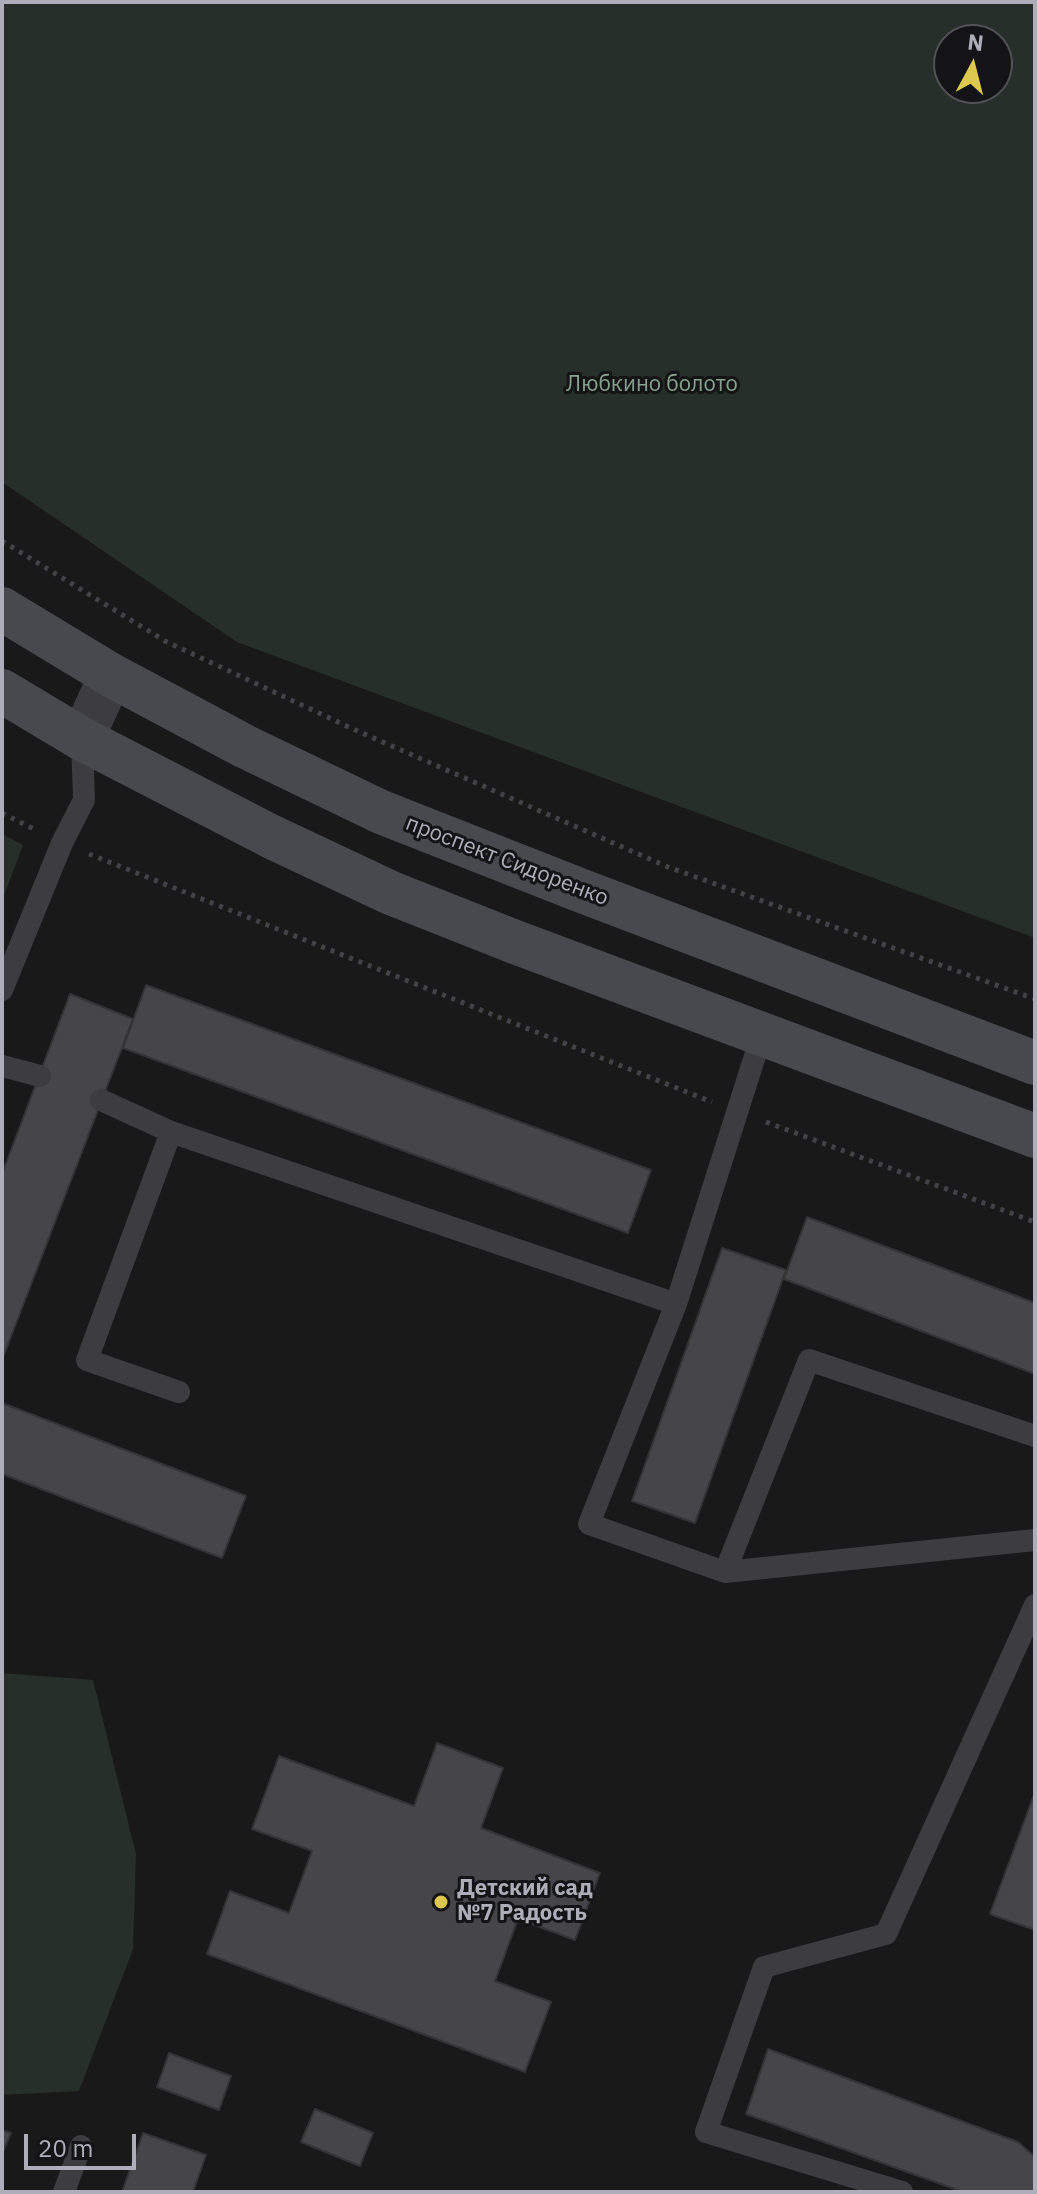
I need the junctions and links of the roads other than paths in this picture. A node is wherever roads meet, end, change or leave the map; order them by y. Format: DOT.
graph roads {
  1 [pos="2,609"];
  2 [pos="111,675"];
  3 [pos="2,691"];
  4 [pos="82,739"];
  5 [pos="2,990"];
  6 [pos="762,1034"];
  7 [pos="1035,1063"];
  8 [pos="2,1066"];
  9 [pos="40,1076"];
  10 [pos="101,1100"];
  11 [pos="171,1132"];
  12 [pos="1035,1136"];
  13 [pos="676,1304"];
  14 [pos="179,1392"];
  15 [pos="1035,1436"];
  16 [pos="1035,1540"];
  17 [pos="725,1572"];
  18 [pos="1035,1605"];
  19 [pos="81,2146"];
  20 [pos="64,2192"];
  21 [pos="902,2192"];
  1 -- 2 [label="main road, проспект Сидоренко"];
  2 -- 4 [label="street"];
  2 -- 7 [label="main road, проспект Сидоренко"];
  3 -- 4 [label="main road"];
  4 -- 5 [label="lane"];
  4 -- 6 [label="main road"];
  6 -- 12 [label="main road"];
  6 -- 13 [label="lane"];
  8 -- 9 [label="lane"];
  10 -- 11 [label="lane"];
  11 -- 13 [label="lane"];
  11 -- 14 [label="lane"];
  13 -- 17 [label="lane"];
  15 -- 17 [label="lane"];
  16 -- 17 [label="lane"];
  18 -- 21 [label="lane"];
  19 -- 20 [label="lane"];
}
